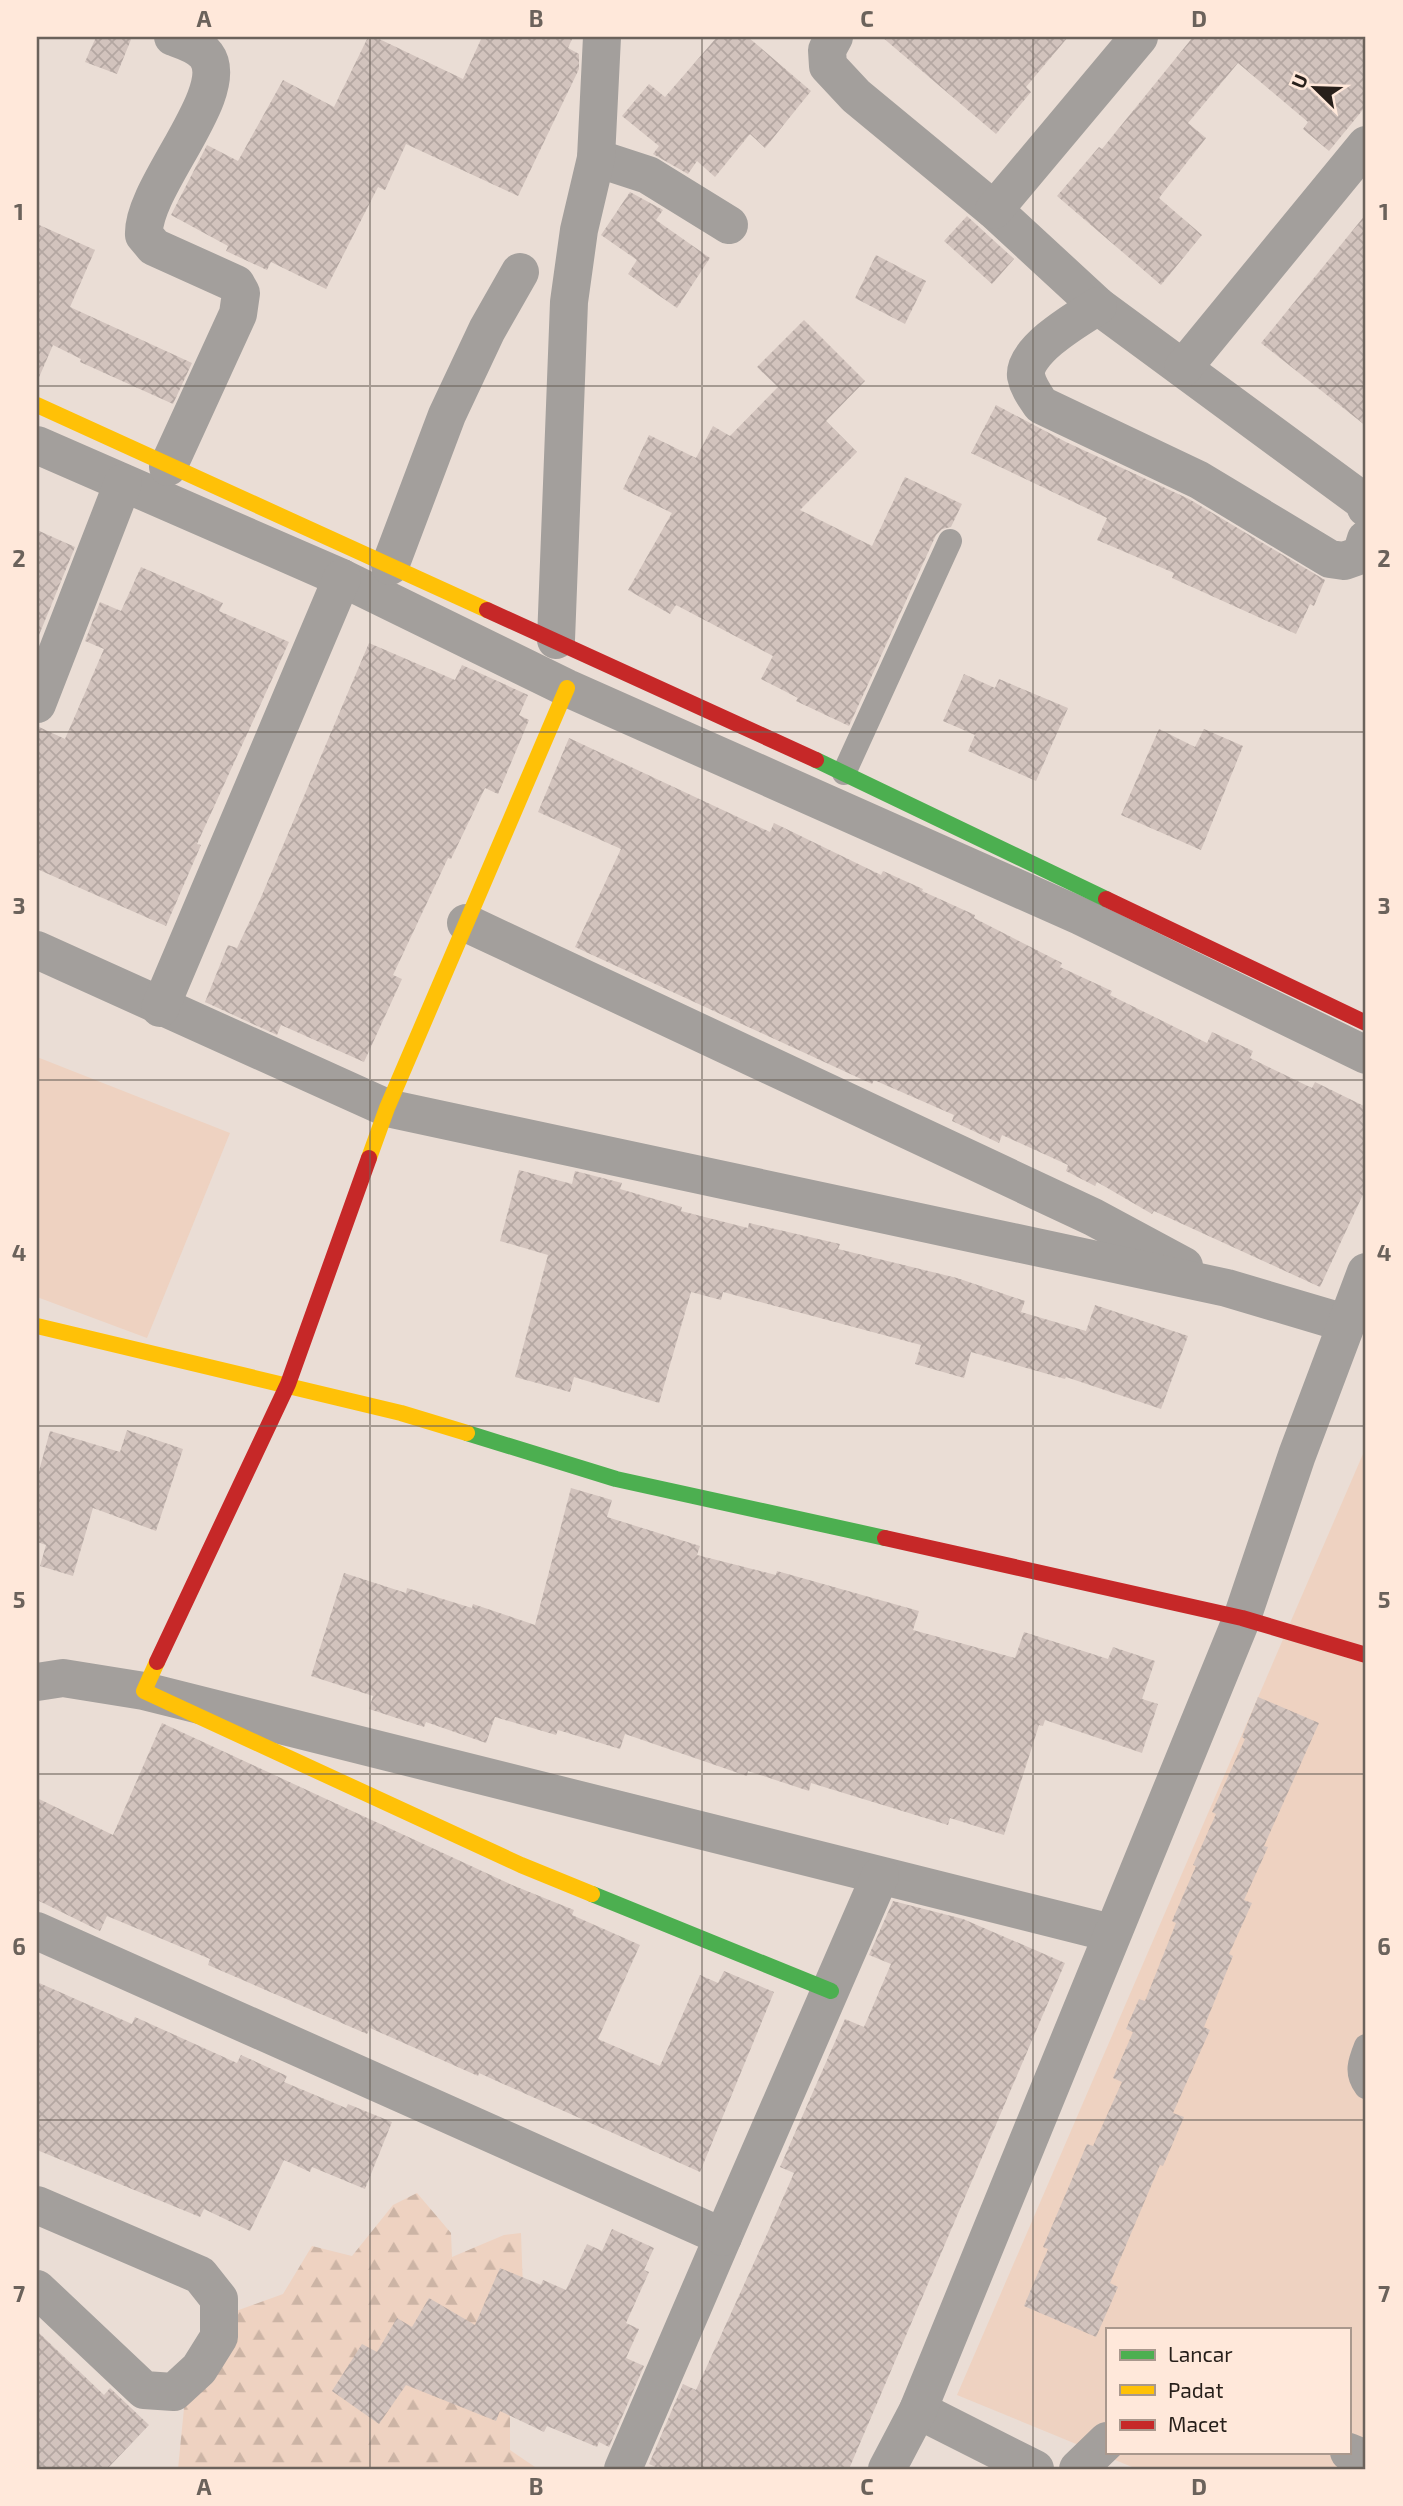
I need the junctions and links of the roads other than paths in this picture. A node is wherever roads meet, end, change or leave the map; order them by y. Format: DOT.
graph roads {
  1 [pos="173,37"];
  2 [pos="602,37"];
  3 [pos="1139,37"];
  4 [pos="823,51"];
  5 [pos="1366,145"];
  6 [pos="596,158"];
  7 [pos="994,210"];
  8 [pos="729,225"];
  9 [pos="520,272"];
  10 [pos="1098,306"];
  11 [pos="1183,368"];
  12 [pos="37,405"];
  13 [pos="37,445"];
  14 [pos="168,467"];
  15 [pos="123,483"];
  16 [pos="1366,508"];
  17 [pos="1366,539"];
  18 [pos="950,541"];
  19 [pos="390,566"];
  20 [pos="342,578"];
  21 [pos="556,639"];
  22 [pos="567,688"];
  23 [pos="37,705"];
  24 [pos="844,773"];
  25 [pos="466,923"];
  26 [pos="37,950"];
  27 [pos="160,1008"];
  28 [pos="1366,1023"];
  29 [pos="1366,1055"];
  30 [pos="387,1108"];
  31 [pos="1366,1272"];
  32 [pos="1227,1288"];
  33 [pos="1345,1323"];
  34 [pos="37,1326"];
  35 [pos="288,1384"];
  36 [pos="1242,1618"];
  37 [pos="1366,1655"];
  38 [pos="37,1682"];
  39 [pos="144,1691"];
  40 [pos="880,1876"];
  41 [pos="37,1931"];
  42 [pos="1111,1933"];
  43 [pos="831,1991"];
  44 [pos="1366,2046"];
  45 [pos="1366,2087"];
  46 [pos="37,2205"];
  47 [pos="723,2236"];
  48 [pos="37,2289"];
  49 [pos="918,2410"];
  50 [pos="1106,2442"];
  51 [pos="622,2469"];
  52 [pos="887,2469"];
  53 [pos="1035,2469"];
  54 [pos="1078,2469"];
  1 -- 14 [label="street"];
  2 -- 6 [label="street"];
  3 -- 7 [label="street"];
  4 -- 7 [label="street"];
  5 -- 11 [label="street"];
  6 -- 8 [label="street"];
  6 -- 21 [label="street"];
  7 -- 10 [label="street"];
  9 -- 19 [label="street"];
  10 -- 11 [label="street"];
  10 -- 17 [label="street"];
  11 -- 16 [label="street"];
  12 -- 14 [label="street"];
  13 -- 15 [label="street"];
  14 -- 19 [label="street"];
  15 -- 20 [label="street"];
  15 -- 23 [label="street"];
  18 -- 24 [label="lane"];
  19 -- 21 [label="street"];
  20 -- 22 [label="street"];
  20 -- 27 [label="street"];
  21 -- 24 [label="street"];
  22 -- 25 [label="street"];
  22 -- 29 [label="street"];
  24 -- 28 [label="street"];
  25 -- 30 [label="street"];
  25 -- 32 [label="street"];
  26 -- 27 [label="street"];
  27 -- 30 [label="street"];
  30 -- 32 [label="street"];
  30 -- 35 [label="street"];
  31 -- 33 [label="street"];
  32 -- 33 [label="street"];
  33 -- 36 [label="street"];
  34 -- 35 [label="street"];
  35 -- 36 [label="street"];
  35 -- 39 [label="street"];
  36 -- 37 [label="street"];
  36 -- 42 [label="street"];
  38 -- 39 [label="street"];
  39 -- 40 [label="street"];
  39 -- 43 [label="street"];
  40 -- 42 [label="street"];
  40 -- 43 [label="street"];
  41 -- 47 [label="street"];
  42 -- 49 [label="street"];
  43 -- 47 [label="street"];
  44 -- 45 [label="lane"];
  46 -- 48 [label="street"];
  47 -- 51 [label="street"];
  49 -- 52 [label="street"];
  49 -- 53 [label="street"];
  50 -- 54 [label="street"];
}
